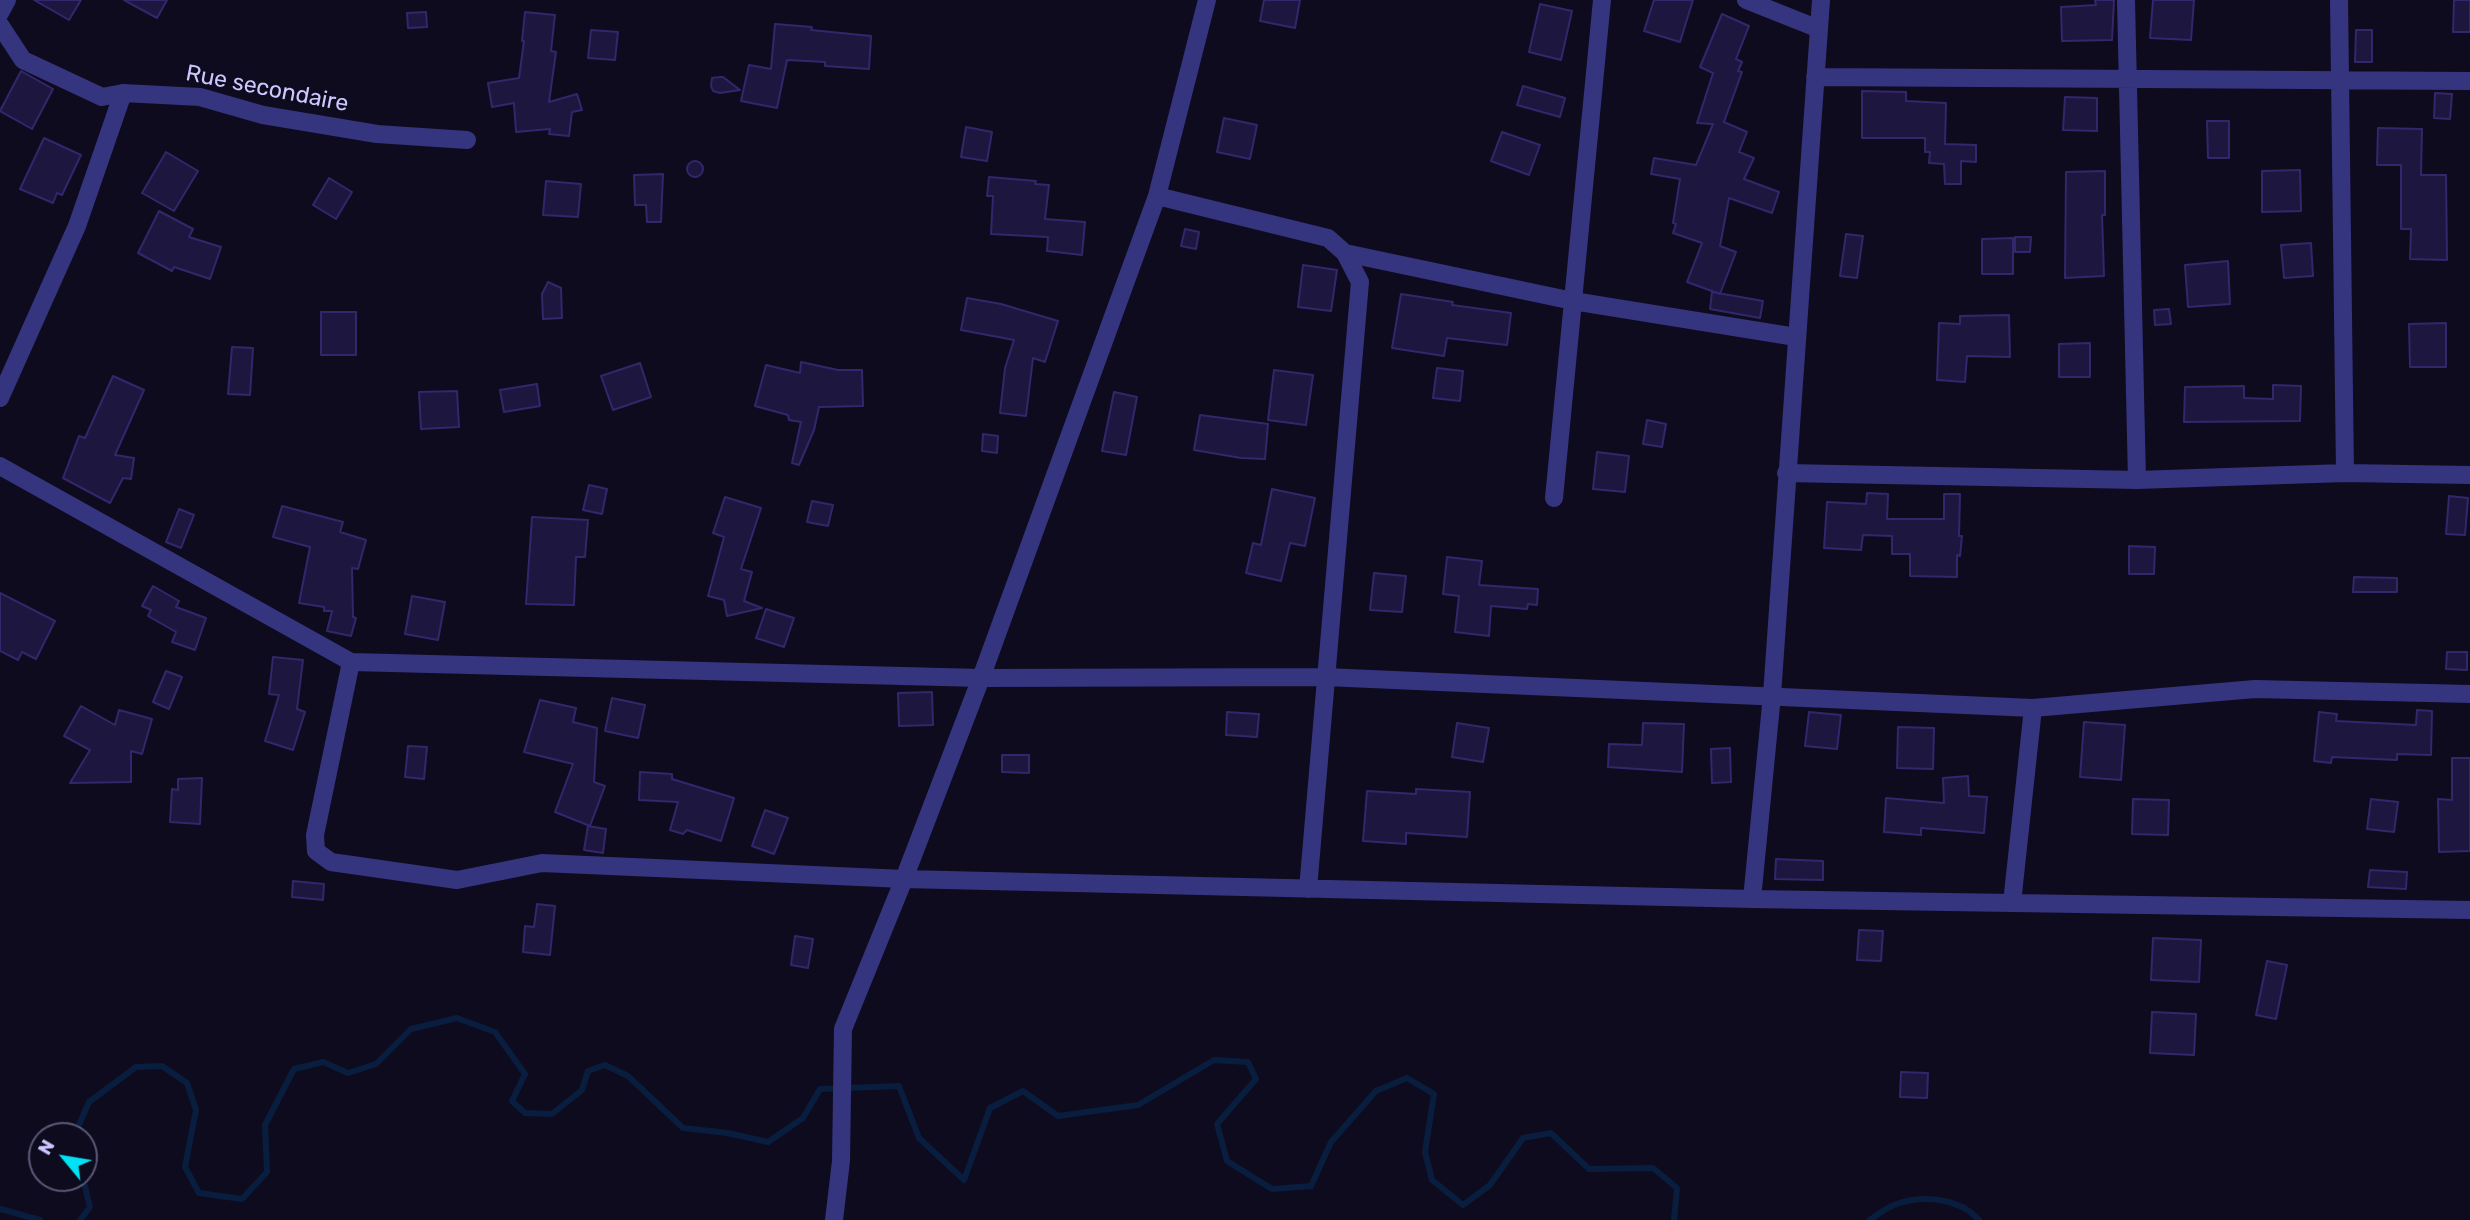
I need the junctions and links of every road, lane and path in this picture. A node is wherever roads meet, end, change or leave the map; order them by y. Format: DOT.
graph roads {
  1 [pos="7,0"];
  2 [pos="1207,0"];
  3 [pos="1602,0"];
  4 [pos="1746,0"];
  5 [pos="1821,0"];
  6 [pos="2126,0"];
  7 [pos="2339,0"];
  8 [pos="0,13"];
  9 [pos="0,25"];
  10 [pos="1819,29"];
  11 [pos="1815,77"];
  12 [pos="2128,79"];
  13 [pos="2340,80"];
  14 [pos="2470,81"];
  15 [pos="123,93"];
  16 [pos="467,140"];
  17 [pos="1157,196"];
  18 [pos="1345,253"];
  19 [pos="1573,301"];
  20 [pos="1796,337"];
  21 [pos="0,398"];
  22 [pos="0,466"];
  23 [pos="1786,472"];
  24 [pos="2345,473"];
  25 [pos="2470,475"];
  26 [pos="2137,480"];
  27 [pos="1554,498"];
  28 [pos="352,662"];
  29 [pos="1325,677"];
  30 [pos="981,678"];
  31 [pos="2470,694"];
  32 [pos="1772,695"];
  33 [pos="2033,708"];
  34 [pos="904,880"];
  35 [pos="1308,889"];
  36 [pos="1752,899"];
  37 [pos="2012,903"];
  38 [pos="2470,910"];
  39 [pos="834,1220"];
  1 -- 8 [label="street"];
  2 -- 17 [label="street"];
  3 -- 19 [label="street"];
  4 -- 10 [label="street"];
  5 -- 10 [label="street"];
  6 -- 12 [label="street"];
  7 -- 13 [label="street"];
  9 -- 15 [label="street, Rue secondaire"];
  10 -- 11 [label="street"];
  11 -- 12 [label="street"];
  11 -- 20 [label="street"];
  12 -- 13 [label="street"];
  12 -- 26 [label="street"];
  13 -- 14 [label="street"];
  13 -- 24 [label="street"];
  15 -- 16 [label="street, Rue secondaire"];
  15 -- 21 [label="street"];
  17 -- 18 [label="street"];
  17 -- 30 [label="street"];
  18 -- 19 [label="street"];
  18 -- 29 [label="street"];
  19 -- 20 [label="street"];
  19 -- 27 [label="street"];
  20 -- 23 [label="street"];
  22 -- 28 [label="street"];
  23 -- 26 [label="street"];
  23 -- 32 [label="street"];
  24 -- 25 [label="street"];
  24 -- 26 [label="street"];
  28 -- 30 [label="street"];
  28 -- 34 [label="street"];
  29 -- 30 [label="street"];
  29 -- 32 [label="street"];
  29 -- 35 [label="street"];
  30 -- 34 [label="street"];
  31 -- 33 [label="street"];
  32 -- 33 [label="street"];
  32 -- 36 [label="street"];
  33 -- 37 [label="street"];
  34 -- 35 [label="street"];
  34 -- 39 [label="street"];
  35 -- 36 [label="street"];
  36 -- 37 [label="street"];
  37 -- 38 [label="street"];
}
